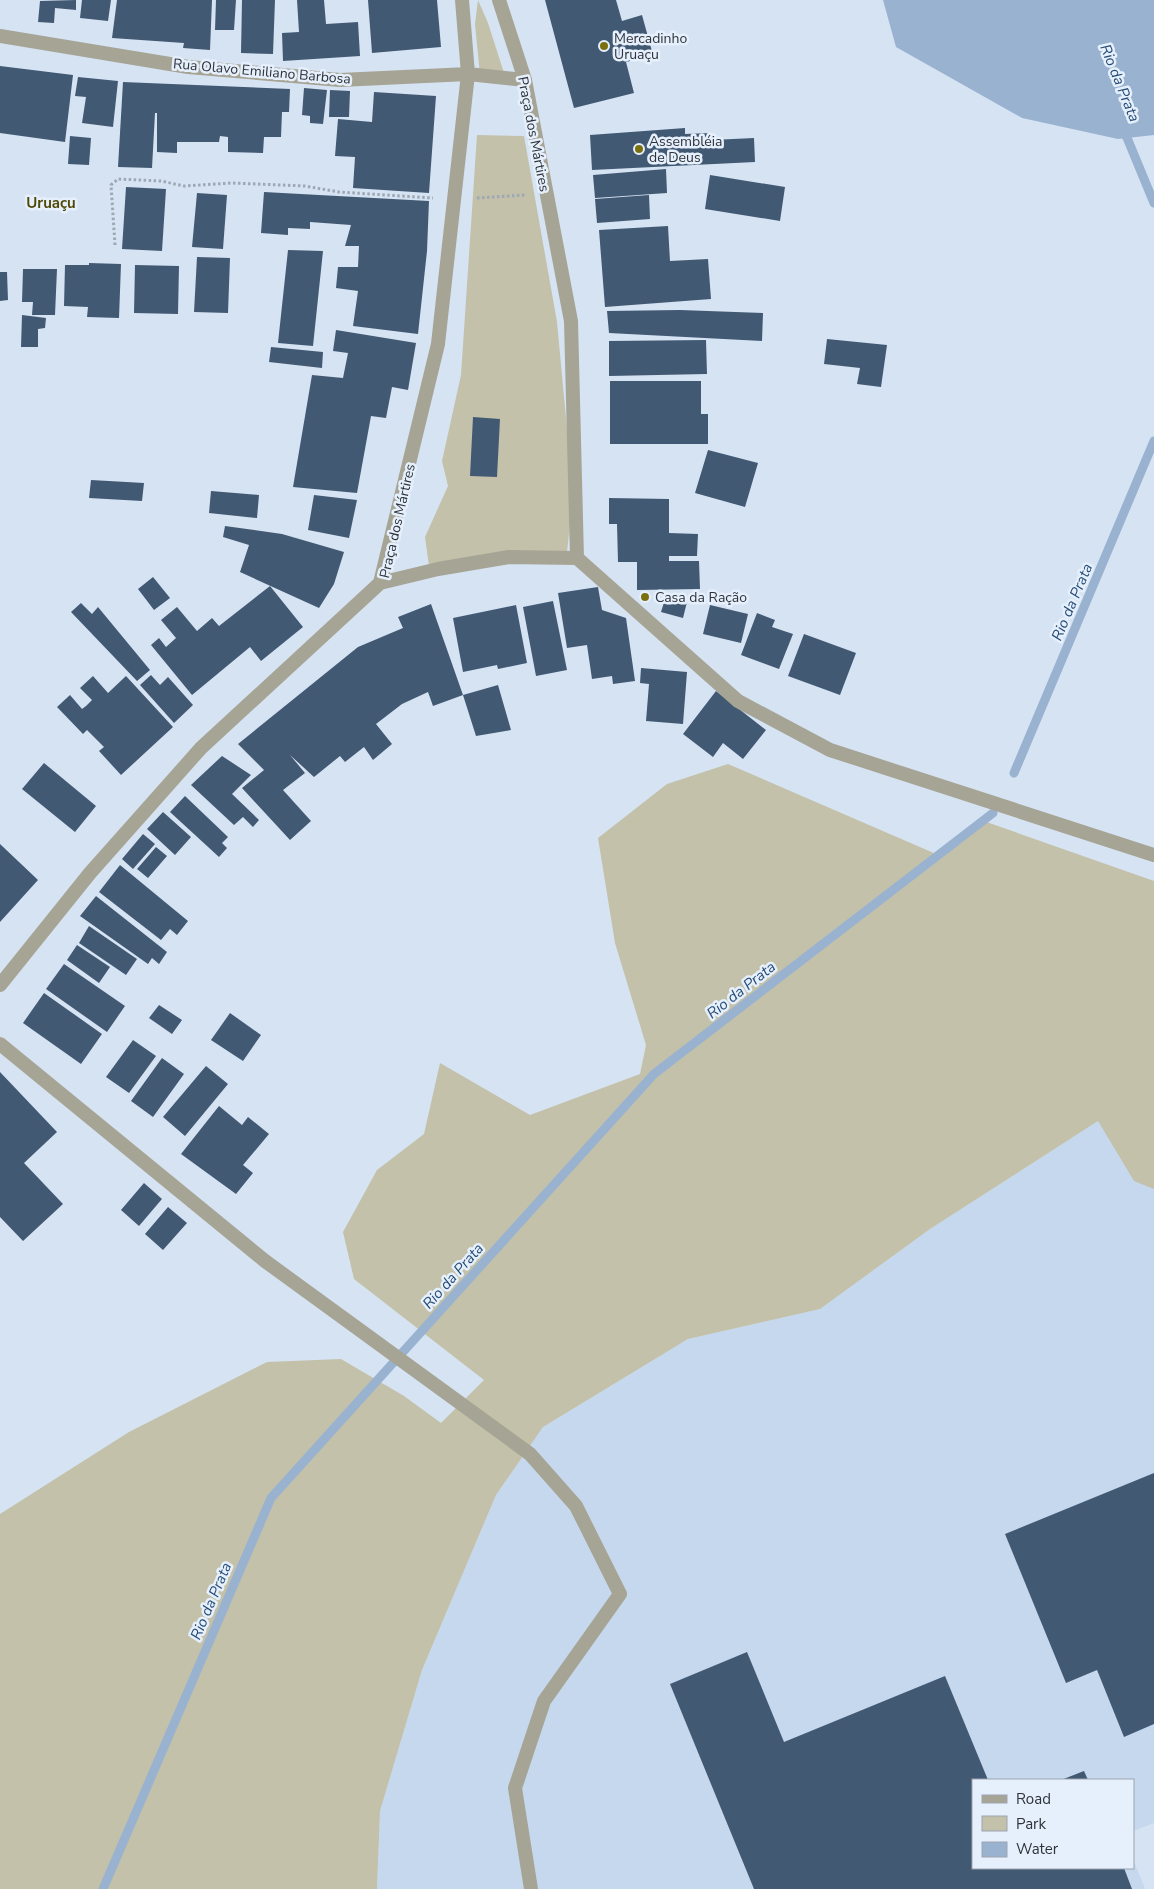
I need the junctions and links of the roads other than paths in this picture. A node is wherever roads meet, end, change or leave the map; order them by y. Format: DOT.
graph roads {
  1 [pos="462,0"];
  2 [pos="499,0"];
  3 [pos="0,36"];
  4 [pos="468,74"];
  5 [pos="525,80"];
  6 [pos="577,558"];
  7 [pos="380,583"];
  8 [pos="1154,855"];
  9 [pos="0,985"];
  10 [pos="0,1044"];
  11 [pos="531,1889"];
  1 -- 4 [label="street, Praça dos Mártires"];
  2 -- 5 [label="street, Praça dos Mártires"];
  3 -- 4 [label="street, Rua Olavo Emiliano Barbosa"];
  4 -- 5 [label="street, Rua Olavo Emiliano Barbosa"];
  4 -- 7 [label="street, Praça dos Mártires"];
  5 -- 6 [label="street, Praça dos Mártires"];
  6 -- 7 [label="street, Praça dos Mártires"];
  6 -- 8 [label="street"];
  7 -- 9 [label="street"];
  10 -- 11 [label="street"];
}
